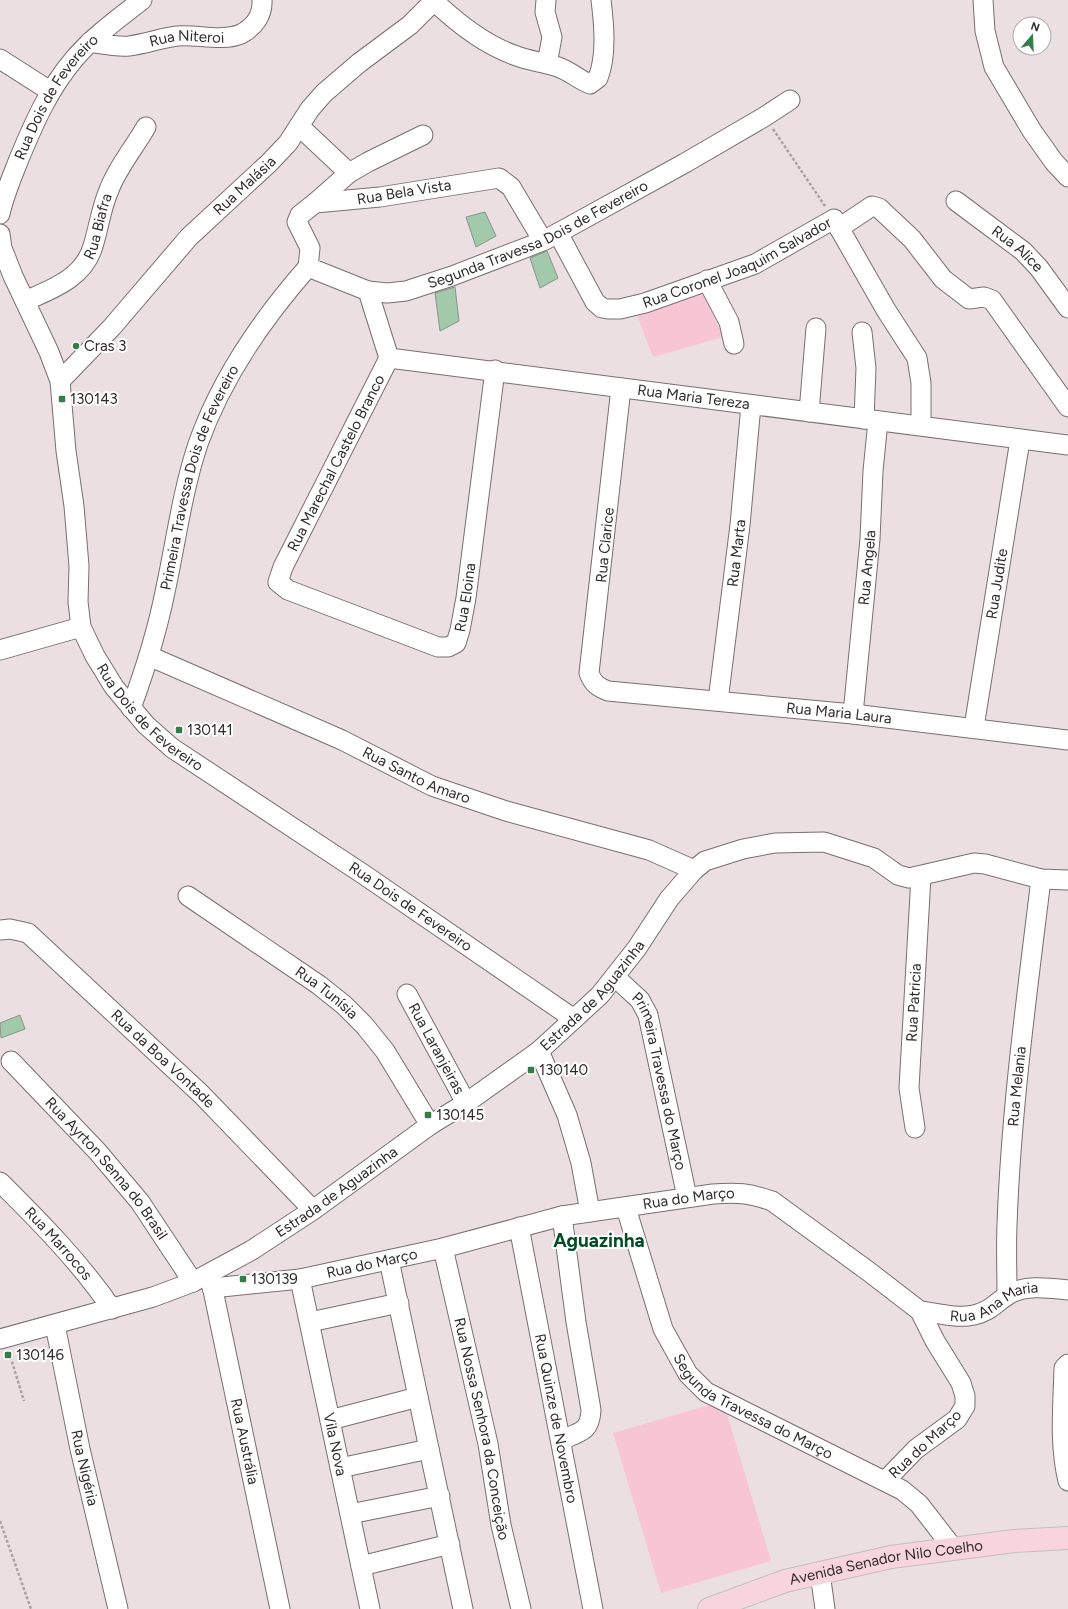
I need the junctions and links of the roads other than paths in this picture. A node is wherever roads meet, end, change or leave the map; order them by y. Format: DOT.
graph roads {
  1 [pos="142,0"];
  2 [pos="262,0"];
  3 [pos="434,0"];
  4 [pos="546,0"];
  5 [pos="601,0"];
  6 [pos="983,0"];
  7 [pos="90,42"];
  8 [pos="0,59"];
  9 [pos="547,64"];
  10 [pos="50,90"];
  11 [pos="790,100"];
  12 [pos="299,126"];
  13 [pos="146,127"];
  14 [pos="423,135"];
  15 [pos="349,173"];
  16 [pos="1068,177"];
  17 [pos="492,179"];
  18 [pos="956,201"];
  19 [pos="315,203"];
  20 [pos="0,214"];
  21 [pos="837,224"];
  22 [pos="0,234"];
  23 [pos="551,237"];
  24 [pos="308,267"];
  25 [pos="707,280"];
  26 [pos="368,291"];
  27 [pos="25,301"];
  28 [pos="1068,308"];
  29 [pos="816,328"];
  30 [pos="862,332"];
  31 [pos="734,344"];
  32 [pos="389,358"];
  33 [pos="495,370"];
  34 [pos="60,380"];
  35 [pos="621,388"];
  36 [pos="751,405"];
  37 [pos="1068,407"];
  38 [pos="809,412"];
  39 [pos="871,420"];
  40 [pos="922,425"];
  41 [pos="1020,440"];
  42 [pos="1068,445"];
  43 [pos="283,567"];
  44 [pos="81,627"];
  45 [pos="0,650"];
  46 [pos="149,656"];
  47 [pos="608,691"];
  48 [pos="718,701"];
  49 [pos="131,708"];
  50 [pos="853,714"];
  51 [pos="974,727"];
  52 [pos="1068,740"];
  53 [pos="694,870"];
  54 [pos="921,876"];
  55 [pos="1041,879"];
  56 [pos="1068,880"];
  57 [pos="188,896"];
  58 [pos="0,930"];
  59 [pos="615,977"];
  60 [pos="407,994"];
  61 [pos="574,1019"];
  62 [pos="539,1051"];
  63 [pos="11,1061"];
  64 [pos="466,1103"];
  65 [pos="430,1125"];
  66 [pos="915,1128"];
  67 [pos="0,1182"];
  68 [pos="687,1197"];
  69 [pos="626,1208"];
  70 [pos="313,1210"];
  71 [pos="590,1212"];
  72 [pos="562,1216"];
  73 [pos="519,1227"];
  74 [pos="443,1248"];
  75 [pos="390,1260"];
  76 [pos="300,1279"];
  77 [pos="205,1281"];
  78 [pos="1068,1290"];
  79 [pos="1007,1295"];
  80 [pos="398,1304"];
  81 [pos="112,1309"];
  82 [pos="920,1311"];
  83 [pos="310,1322"];
  84 [pos="55,1325"];
  85 [pos="3,1339"];
  86 [pos="1068,1364"];
  87 [pos="418,1397"];
  88 [pos="330,1420"];
  89 [pos="561,1440"];
  90 [pos="429,1449"];
  91 [pos="340,1468"];
  92 [pos="885,1481"];
  93 [pos="1068,1481"];
  94 [pos="440,1496"];
  95 [pos="350,1514"];
  96 [pos="1068,1538"];
  97 [pos="450,1544"];
  98 [pos="953,1548"];
  99 [pos="361,1566"];
  100 [pos="820,1573"];
  101 [pos="118,1609"];
  102 [pos="280,1609"];
  103 [pos="370,1609"];
  104 [pos="463,1609"];
  105 [pos="521,1609"];
  106 [pos="593,1609"];
  107 [pos="709,1609"];
  108 [pos="825,1609"];
  1 -- 7 [label="street, Rua Dois de Fevereiro"];
  2 -- 7 [label="street, Rua Niteroi"];
  3 -- 9 [label="street"];
  3 -- 12 [label="street, Rua Malásia"];
  4 -- 9 [label="street"];
  5 -- 9 [label="street"];
  6 -- 16 [label="street"];
  7 -- 10 [label="street, Rua Dois de Fevereiro"];
  8 -- 10 [label="street"];
  10 -- 20 [label="street, Rua Dois de Fevereiro"];
  11 -- 23 [label="street, Segunda Travessa Dois de Fevereiro"];
  12 -- 15 [label="street"];
  12 -- 34 [label="street, Rua Malásia"];
  13 -- 27 [label="street, Rua Biafra"];
  14 -- 15 [label="street, Rua Bela Vista"];
  15 -- 19 [label="street, Rua Bela Vista"];
  17 -- 19 [label="street, Rua Bela Vista"];
  17 -- 23 [label="street, Rua Coronel Joaquim Salvador"];
  18 -- 28 [label="street, Rua Alice"];
  19 -- 24 [label="street, Rua Bela Vista"];
  21 -- 25 [label="street, Rua Coronel Joaquim Salvador"];
  21 -- 37 [label="street"];
  21 -- 40 [label="street"];
  22 -- 27 [label="street, Rua Dois de Fevereiro"];
  23 -- 25 [label="street, Rua Coronel Joaquim Salvador"];
  23 -- 26 [label="street, Segunda Travessa Dois de Fevereiro"];
  24 -- 26 [label="street, Segunda Travessa Dois de Fevereiro"];
  24 -- 46 [label="street, Primeira Travessa Dois de Fevereiro"];
  25 -- 31 [label="street"];
  26 -- 32 [label="street"];
  27 -- 34 [label="street, Rua Dois de Fevereiro"];
  29 -- 38 [label="street"];
  30 -- 39 [label="street, Rua Angela"];
  32 -- 33 [label="street, Rua Maria Tereza"];
  32 -- 43 [label="street, Rua Marechal Castelo Branco"];
  33 -- 35 [label="street, Rua Maria Tereza"];
  33 -- 43 [label="street, Rua Eloina"];
  34 -- 44 [label="street, Rua Dois de Fevereiro"];
  35 -- 36 [label="street, Rua Maria Tereza"];
  35 -- 47 [label="street, Rua Clarice"];
  36 -- 38 [label="street, Rua Maria Tereza"];
  36 -- 48 [label="street, Rua Marta"];
  38 -- 39 [label="street, Rua Maria Tereza"];
  39 -- 40 [label="street, Rua Maria Tereza"];
  39 -- 50 [label="street, Rua Angela"];
  40 -- 41 [label="street, Rua Maria Tereza"];
  41 -- 42 [label="street, Rua Maria Tereza"];
  41 -- 51 [label="street, Rua Judite"];
  44 -- 45 [label="street"];
  44 -- 49 [label="street, Rua Dois de Fevereiro"];
  46 -- 49 [label="street, Primeira Travessa Dois de Fevereiro"];
  46 -- 53 [label="street, Rua Santo Amaro"];
  47 -- 48 [label="street, Rua Maria Laura"];
  48 -- 50 [label="street, Rua Maria Laura"];
  49 -- 61 [label="street, Rua Dois de Fevereiro"];
  50 -- 51 [label="street, Rua Maria Laura"];
  51 -- 52 [label="street, Rua Maria Laura"];
  53 -- 54 [label="street, Estrada de Aguazinha"];
  53 -- 59 [label="street, Estrada de Aguazinha"];
  54 -- 55 [label="street, Estrada de Aguazinha"];
  54 -- 66 [label="street, Rua Patricia"];
  55 -- 56 [label="street, Estrada de Aguazinha"];
  55 -- 79 [label="street, Rua Melania"];
  57 -- 65 [label="street, Rua Tunísia"];
  58 -- 70 [label="street, Rua da Boa Vontade"];
  59 -- 61 [label="street, Estrada de Aguazinha"];
  59 -- 68 [label="street, Primeira Travessa do Março"];
  60 -- 64 [label="street, Rua Laranjeiras"];
  61 -- 62 [label="street, Estrada de Aguazinha"];
  62 -- 64 [label="street, Estrada de Aguazinha"];
  62 -- 71 [label="street"];
  63 -- 77 [label="street, Rua Ayrton Senna do Brasil"];
  64 -- 65 [label="street, Estrada de Aguazinha"];
  65 -- 70 [label="street, Estrada de Aguazinha"];
  67 -- 81 [label="street, Rua Marrocos"];
  68 -- 69 [label="street, Rua do Março"];
  68 -- 82 [label="street, Rua do Março"];
  69 -- 71 [label="street, Rua do Março"];
  69 -- 92 [label="street, Segunda Travessa do Março"];
  70 -- 77 [label="street, Estrada de Aguazinha"];
  71 -- 72 [label="street, Rua do Março"];
  72 -- 73 [label="street, Rua do Março"];
  72 -- 89 [label="street"];
  73 -- 74 [label="street, Rua do Março"];
  73 -- 89 [label="street, Rua Quinze de Novembro"];
  74 -- 75 [label="street, Rua do Março"];
  74 -- 105 [label="street, Rua Nossa Senhora da Conceição"];
  75 -- 76 [label="street, Rua do Março"];
  75 -- 80 [label="street"];
  76 -- 77 [label="street, Rua do Março"];
  76 -- 83 [label="street, Vila Nova"];
  77 -- 81 [label="street, Estrada de Aguazinha"];
  77 -- 102 [label="street, Rua Austrália"];
  78 -- 79 [label="street, Rua Ana Maria"];
  79 -- 82 [label="street, Rua Ana Maria"];
  80 -- 83 [label="street"];
  80 -- 87 [label="street"];
  81 -- 84 [label="street, Estrada de Aguazinha"];
  82 -- 92 [label="street, Rua do Março"];
  83 -- 88 [label="street, Vila Nova"];
  84 -- 85 [label="street, Estrada de Aguazinha"];
  84 -- 101 [label="street, Rua Nigéria"];
  86 -- 93 [label="street"];
  87 -- 88 [label="street"];
  87 -- 90 [label="street"];
  88 -- 91 [label="street, Vila Nova"];
  89 -- 106 [label="street, Rua Quinze de Novembro"];
  90 -- 91 [label="street"];
  90 -- 94 [label="street"];
  91 -- 95 [label="street, Vila Nova"];
  92 -- 98 [label="street, Segunda Travessa do Março"];
  94 -- 95 [label="street"];
  94 -- 97 [label="street"];
  95 -- 99 [label="street, Vila Nova"];
  96 -- 98 [label="main road, Avenida Senador Nilo Coelho"];
  97 -- 99 [label="street"];
  97 -- 104 [label="street"];
  98 -- 100 [label="main road, Avenida Senador Nilo Coelho"];
  99 -- 103 [label="street, Vila Nova"];
  100 -- 107 [label="main road, Avenida Senador Nilo Coelho"];
  100 -- 108 [label="street"];
}
